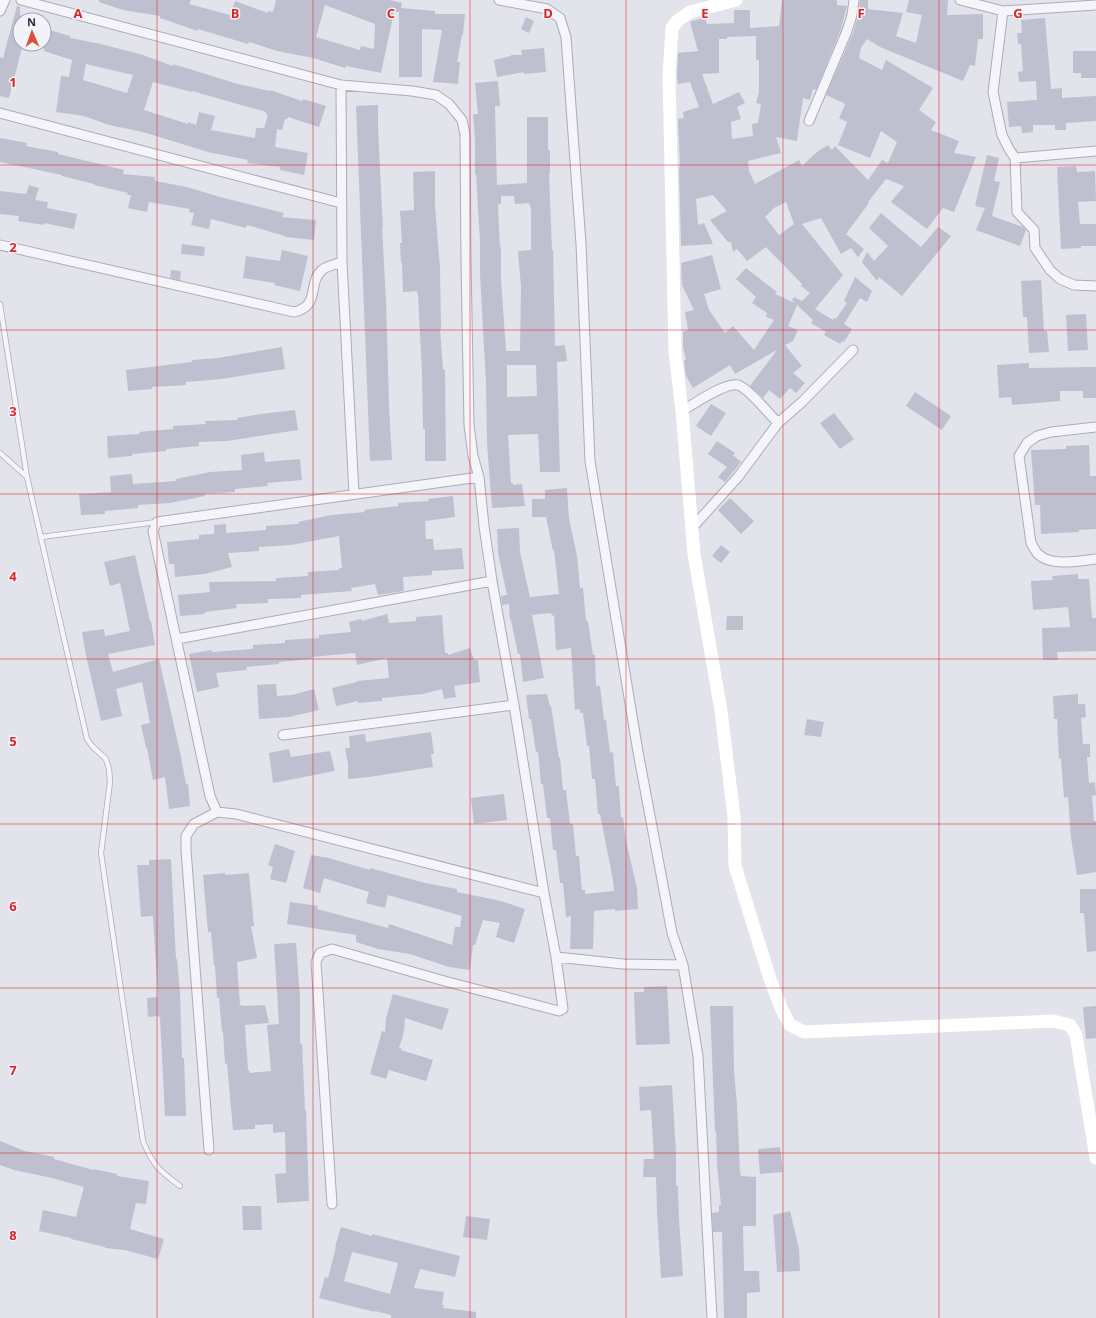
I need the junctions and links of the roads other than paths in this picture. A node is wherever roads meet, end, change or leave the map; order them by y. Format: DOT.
graph roads {
  1 [pos="5,0"];
  2 [pos="21,0"];
  3 [pos="499,0"];
  4 [pos="736,0"];
  5 [pos="854,0"];
  6 [pos="960,0"];
  7 [pos="1096,5"];
  8 [pos="0,11"];
  9 [pos="1003,11"];
  10 [pos="341,85"];
  11 [pos="0,113"];
  12 [pos="809,121"];
  13 [pos="1096,152"];
  14 [pos="1015,158"];
  15 [pos="341,203"];
  16 [pos="0,245"];
  17 [pos="342,262"];
  18 [pos="1096,286"];
  19 [pos="0,304"];
  20 [pos="852,350"];
  21 [pos="682,411"];
  22 [pos="778,423"];
  23 [pos="1096,428"];
  24 [pos="0,453"];
  25 [pos="27,477"];
  26 [pos="480,477"];
  27 [pos="354,494"];
  28 [pos="157,522"];
  29 [pos="692,528"];
  30 [pos="41,537"];
  31 [pos="1096,559"];
  32 [pos="492,581"];
  33 [pos="176,639"];
  34 [pos="514,705"];
  35 [pos="283,735"];
  36 [pos="217,812"];
  37 [pos="544,892"];
  38 [pos="556,957"];
  39 [pos="683,965"];
  40 [pos="209,1150"];
  41 [pos="1096,1158"];
  42 [pos="180,1186"];
  43 [pos="332,1204"];
  44 [pos="712,1318"];
  1 -- 8 [label="street"];
  2 -- 10 [label="street"];
  3 -- 39 [label="street"];
  4 -- 21 [label="street"];
  5 -- 12 [label="street"];
  6 -- 9 [label="street"];
  7 -- 9 [label="street"];
  9 -- 14 [label="street"];
  10 -- 15 [label="street"];
  10 -- 26 [label="street"];
  11 -- 15 [label="street"];
  13 -- 14 [label="street"];
  14 -- 18 [label="street"];
  15 -- 17 [label="street"];
  16 -- 17 [label="street"];
  17 -- 27 [label="street"];
  19 -- 25 [label="lane"];
  20 -- 22 [label="street"];
  21 -- 22 [label="street"];
  21 -- 29 [label="street"];
  22 -- 29 [label="street"];
  23 -- 31 [label="street"];
  24 -- 25 [label="lane"];
  25 -- 30 [label="lane"];
  26 -- 27 [label="street"];
  26 -- 32 [label="street"];
  27 -- 28 [label="street"];
  28 -- 30 [label="lane"];
  28 -- 33 [label="street"];
  29 -- 41 [label="street"];
  30 -- 42 [label="lane"];
  32 -- 33 [label="street"];
  32 -- 34 [label="street"];
  33 -- 36 [label="street"];
  34 -- 35 [label="street"];
  34 -- 37 [label="street"];
  36 -- 37 [label="street"];
  36 -- 40 [label="street"];
  37 -- 38 [label="street"];
  38 -- 39 [label="street"];
  38 -- 43 [label="street"];
  39 -- 44 [label="street"];
}
